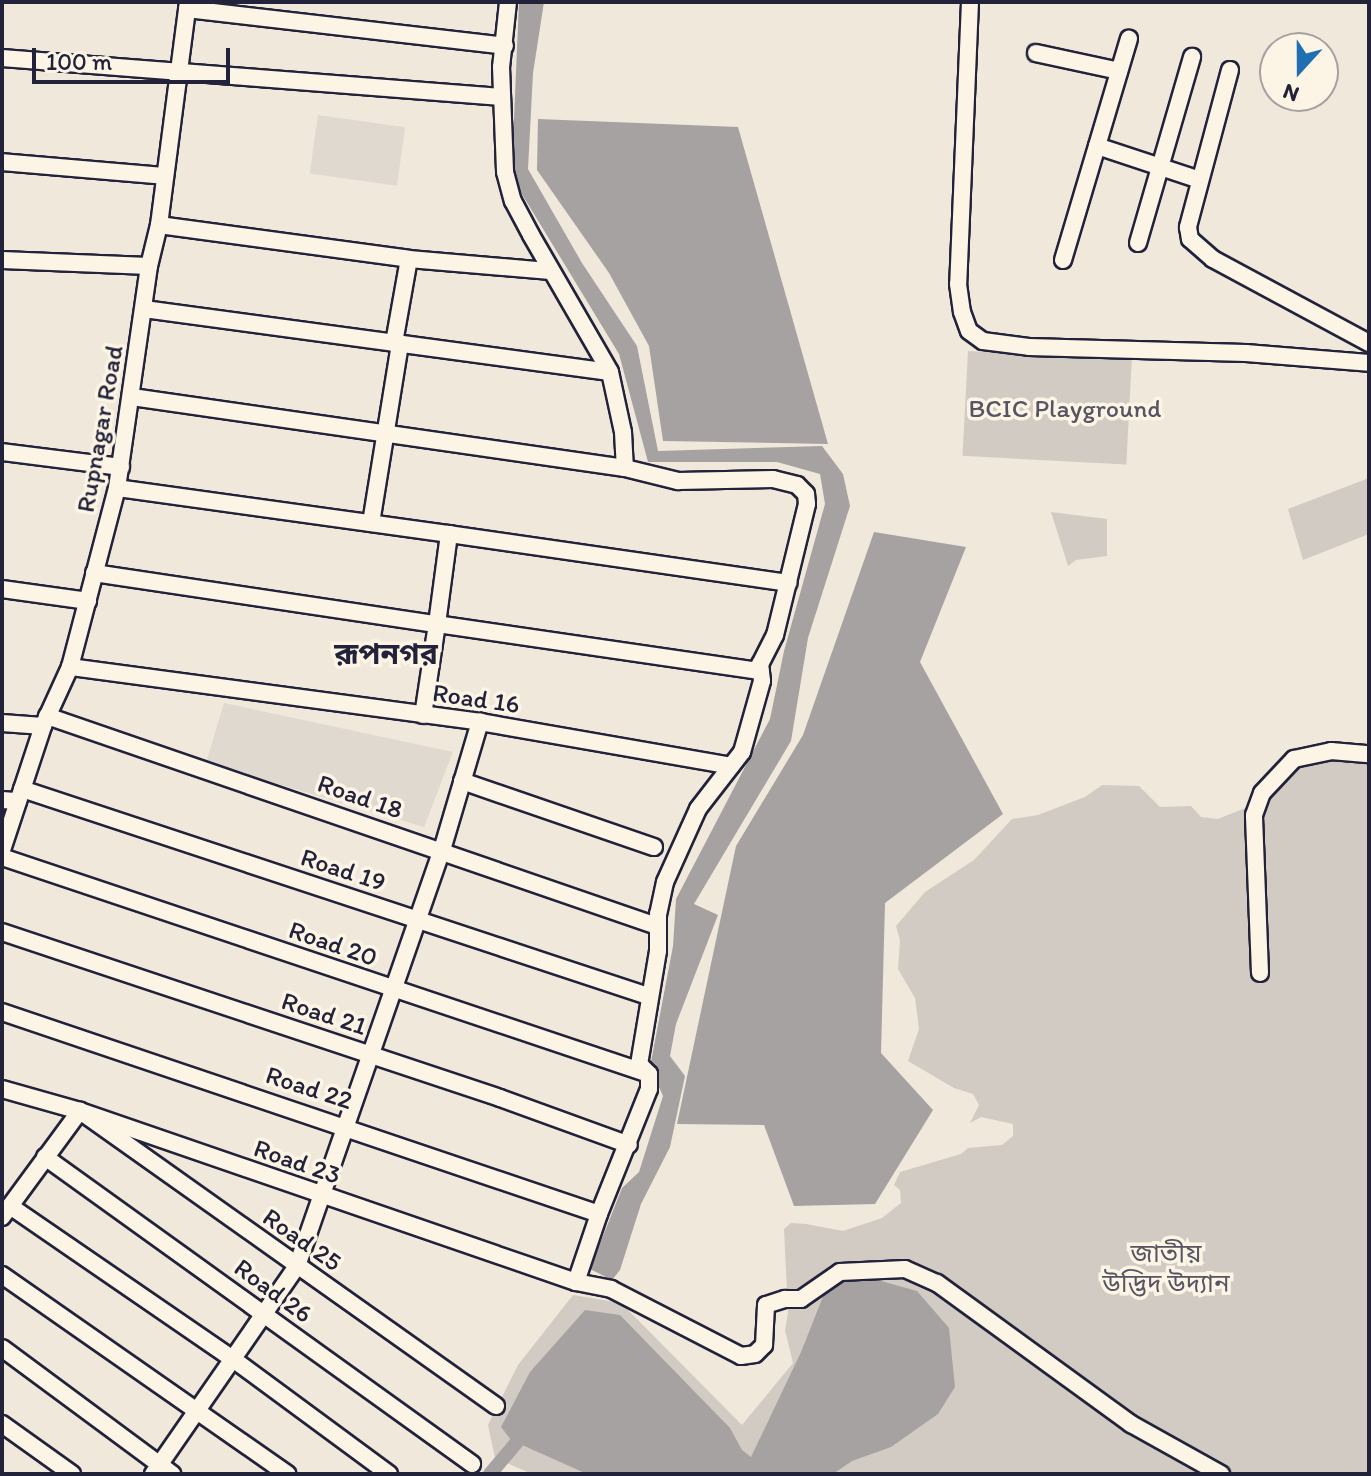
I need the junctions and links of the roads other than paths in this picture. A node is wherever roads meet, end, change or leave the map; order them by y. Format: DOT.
graph roads {
  1 [pos="508,2"];
  2 [pos="970,2"];
  3 [pos="188,6"];
  4 [pos="1129,39"];
  5 [pos="505,46"];
  6 [pos="1036,53"];
  7 [pos="1192,57"];
  8 [pos="3,62"];
  9 [pos="181,70"];
  10 [pos="1230,70"];
  11 [pos="1119,71"];
  12 [pos="501,97"];
  13 [pos="1097,146"];
  14 [pos="2,162"];
  15 [pos="1160,169"];
  16 [pos="164,176"];
  17 [pos="1200,180"];
  18 [pos="159,225"];
  19 [pos="1138,243"];
  20 [pos="409,259"];
  21 [pos="2,260"];
  22 [pos="1063,260"];
  23 [pos="149,266"];
  24 [pos="550,271"];
  25 [pos="144,309"];
  26 [pos="397,343"];
  27 [pos="1369,343"];
  28 [pos="1369,363"];
  29 [pos="610,372"];
  30 [pos="132,397"];
  31 [pos="385,434"];
  32 [pos="2,452"];
  33 [pos="121,467"];
  34 [pos="625,468"];
  35 [pos="117,488"];
  36 [pos="371,523"];
  37 [pos="449,534"];
  38 [pos="94,573"];
  39 [pos="788,583"];
  40 [pos="2,589"];
  41 [pos="88,601"];
  42 [pos="437,624"];
  43 [pos="70,667"];
  44 [pos="761,671"];
  45 [pos="423,715"];
  46 [pos="45,721"];
  47 [pos="480,722"];
  48 [pos="2,723"];
  49 [pos="1369,754"];
  50 [pos="731,766"];
  51 [pos="462,781"];
  52 [pos="14,797"];
  53 [pos="654,847"];
  54 [pos="2,850"];
  55 [pos="442,850"];
  56 [pos="2,857"];
  57 [pos="416,919"];
  58 [pos="657,926"];
  59 [pos="2,932"];
  60 [pos="1260,973"];
  61 [pos="393,989"];
  62 [pos="648,996"];
  63 [pos="2,1012"];
  64 [pos="372,1055"];
  65 [pos="649,1074"];
  66 [pos="2,1089"];
  67 [pos="80,1111"];
  68 [pos="347,1126"];
  69 [pos="629,1145"];
  70 [pos="45,1157"];
  71 [pos="322,1196"];
  72 [pos="6,1212"];
  73 [pos="599,1214"];
  74 [pos="297,1266"];
  75 [pos="2,1275"];
  76 [pos="576,1282"];
  77 [pos="264,1314"];
  78 [pos="2,1348"];
  79 [pos="233,1359"];
  80 [pos="496,1406"];
  81 [pos="197,1408"];
  82 [pos="2,1424"];
  83 [pos="472,1464"];
  84 [pos="161,1471"];
  85 [pos="72,1474"];
  86 [pos="287,1474"];
  87 [pos="389,1474"];
  88 [pos="1221,1474"];
  1 -- 5 [label="street"];
  2 -- 28 [label="street"];
  3 -- 5 [label="street"];
  3 -- 9 [label="street, Rupnagar Road"];
  4 -- 11 [label="street"];
  5 -- 12 [label="street"];
  6 -- 11 [label="street"];
  7 -- 15 [label="street"];
  8 -- 9 [label="street"];
  9 -- 12 [label="street"];
  9 -- 16 [label="street, Rupnagar Road"];
  10 -- 17 [label="street"];
  11 -- 13 [label="street"];
  12 -- 24 [label="street"];
  13 -- 15 [label="street"];
  13 -- 22 [label="street"];
  14 -- 16 [label="street"];
  15 -- 17 [label="street"];
  15 -- 19 [label="street"];
  16 -- 18 [label="street, Rupnagar Road"];
  17 -- 27 [label="street"];
  18 -- 20 [label="street"];
  18 -- 23 [label="street, Rupnagar Road"];
  20 -- 24 [label="street"];
  20 -- 26 [label="street"];
  21 -- 23 [label="street"];
  23 -- 25 [label="street, Rupnagar Road"];
  24 -- 29 [label="street"];
  25 -- 26 [label="street"];
  25 -- 30 [label="street, Rupnagar Road"];
  26 -- 29 [label="street"];
  26 -- 31 [label="street"];
  29 -- 34 [label="street"];
  30 -- 31 [label="street"];
  30 -- 33 [label="street, Rupnagar Road"];
  31 -- 34 [label="street"];
  31 -- 36 [label="street"];
  32 -- 33 [label="street"];
  33 -- 35 [label="street, Rupnagar Road"];
  34 -- 39 [label="street"];
  35 -- 36 [label="street"];
  35 -- 38 [label="street, Rupnagar Road"];
  36 -- 37 [label="street"];
  37 -- 39 [label="street"];
  37 -- 42 [label="street"];
  38 -- 41 [label="street, Rupnagar Road"];
  38 -- 42 [label="street"];
  39 -- 44 [label="street"];
  40 -- 41 [label="street"];
  41 -- 43 [label="street, Rupnagar Road"];
  42 -- 44 [label="street"];
  42 -- 45 [label="street"];
  43 -- 45 [label="street, Road 16"];
  43 -- 46 [label="street, Rupnagar Road"];
  44 -- 50 [label="street"];
  45 -- 47 [label="street, Road 16"];
  46 -- 48 [label="street, Road 18"];
  46 -- 52 [label="street, Rupnagar Road"];
  46 -- 55 [label="street, Road 18"];
  47 -- 50 [label="street, Road 16"];
  47 -- 51 [label="street"];
  49 -- 60 [label="street"];
  50 -- 58 [label="street"];
  51 -- 53 [label="street"];
  51 -- 55 [label="street"];
  52 -- 54 [label="street, Rupnagar Road"];
  52 -- 57 [label="street, Road 19"];
  55 -- 57 [label="street"];
  55 -- 58 [label="street, Road 18"];
  56 -- 61 [label="street, Road 20"];
  57 -- 61 [label="street"];
  57 -- 62 [label="street, Road 19"];
  58 -- 62 [label="street"];
  59 -- 64 [label="street, Road 21"];
  61 -- 64 [label="street"];
  61 -- 65 [label="street, Road 20"];
  62 -- 65 [label="street"];
  63 -- 68 [label="street, Road 22"];
  64 -- 68 [label="street"];
  64 -- 69 [label="street, Road 21"];
  65 -- 69 [label="street"];
  66 -- 67 [label="street, Road 23"];
  67 -- 70 [label="street"];
  67 -- 71 [label="street, Road 23"];
  67 -- 74 [label="street, Road 25"];
  68 -- 71 [label="street"];
  68 -- 73 [label="street, Road 22"];
  69 -- 73 [label="street"];
  70 -- 72 [label="street"];
  70 -- 77 [label="street, Road 26"];
  71 -- 74 [label="street"];
  71 -- 76 [label="street, Road 23"];
  72 -- 79 [label="street"];
  73 -- 76 [label="street"];
  74 -- 77 [label="street"];
  74 -- 80 [label="street, Road 25"];
  75 -- 81 [label="street"];
  76 -- 88 [label="street, Road 23"];
  77 -- 79 [label="street"];
  77 -- 83 [label="street, Road 26"];
  78 -- 84 [label="street"];
  79 -- 81 [label="street"];
  79 -- 87 [label="street"];
  81 -- 84 [label="street"];
  81 -- 86 [label="street"];
  82 -- 85 [label="street"];
}
